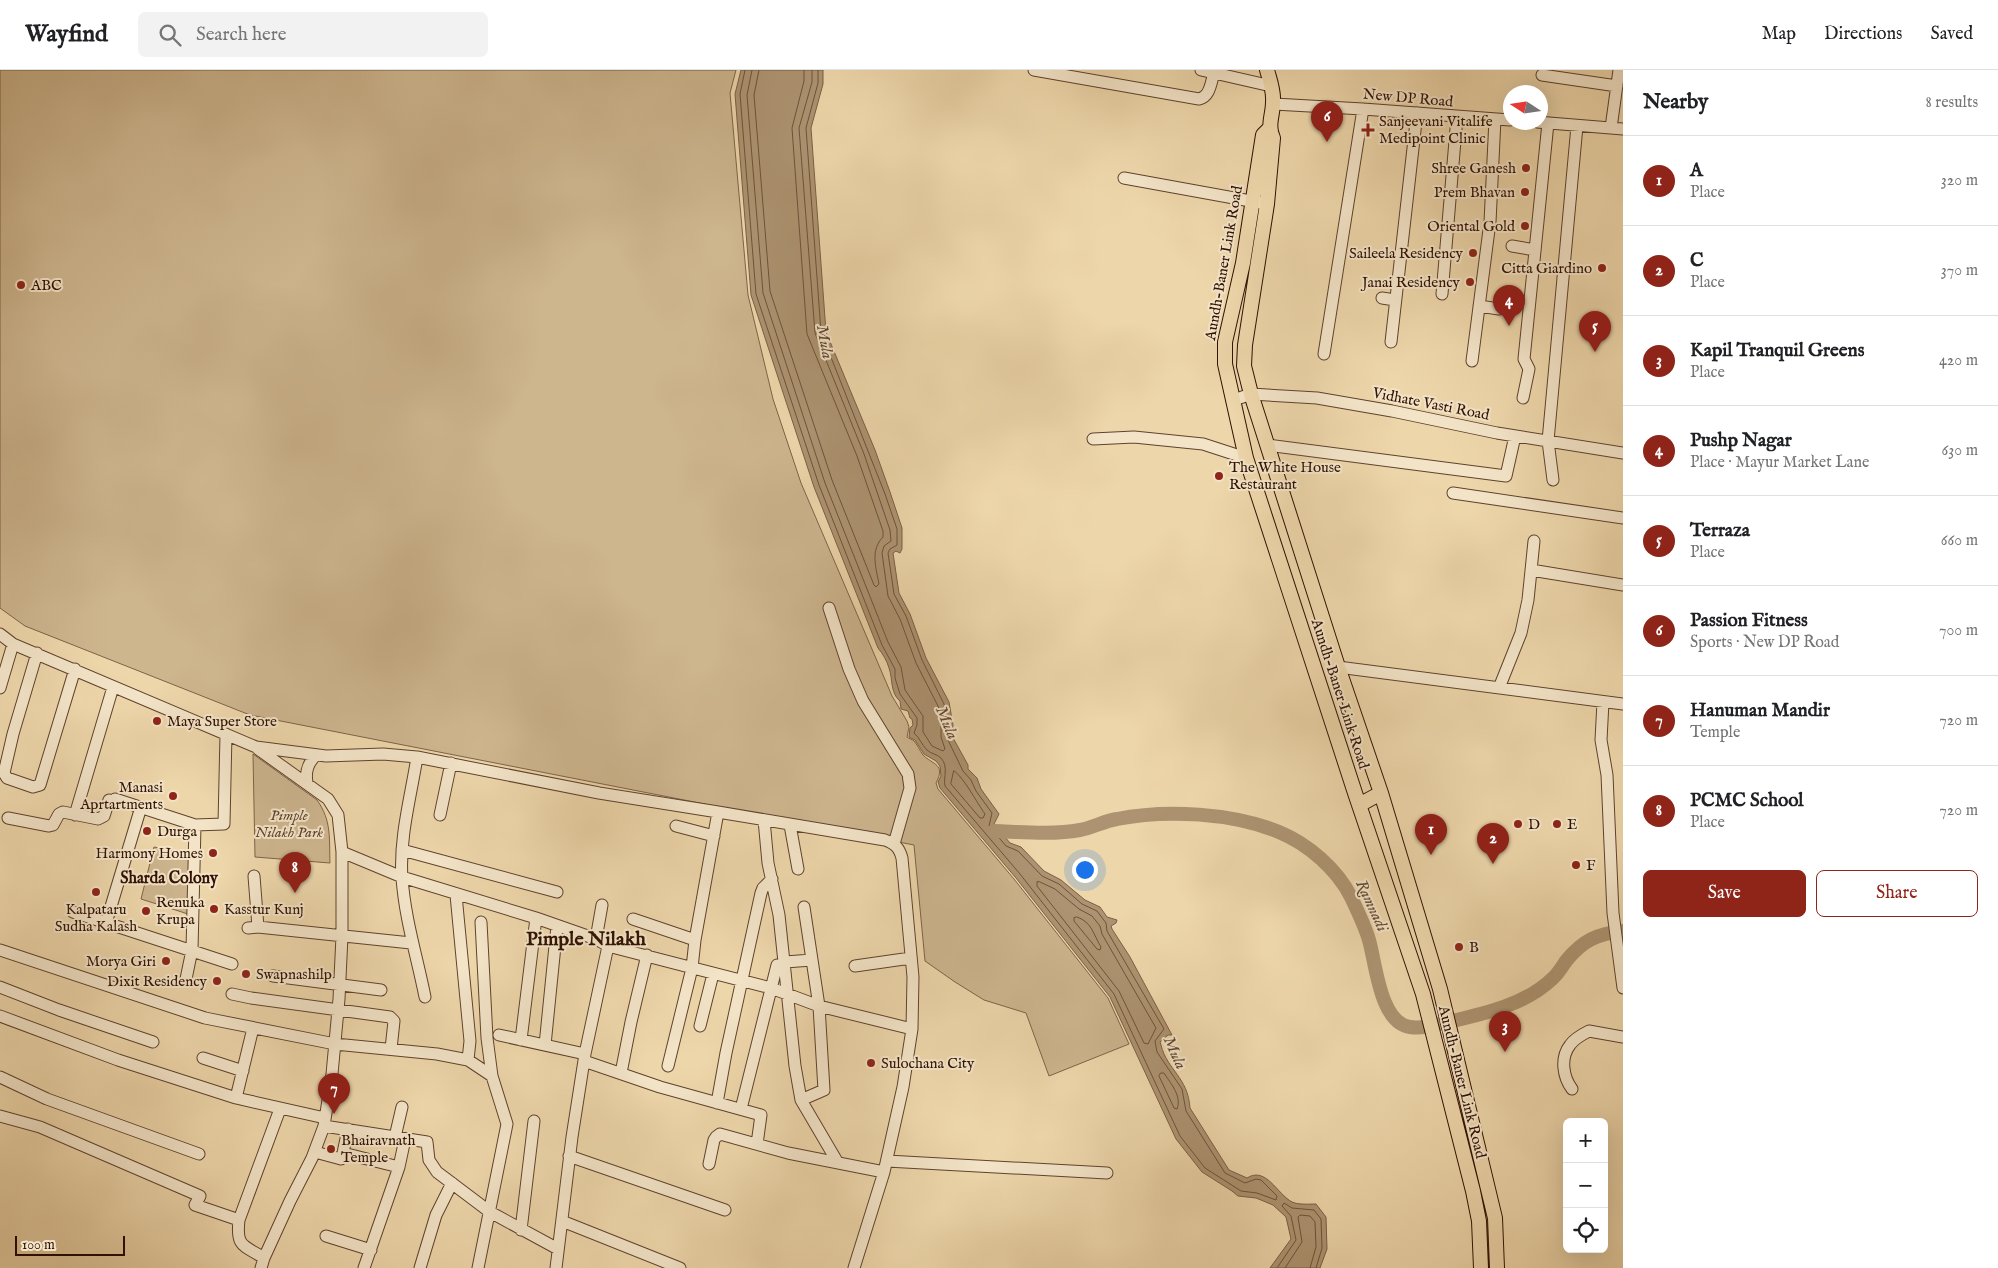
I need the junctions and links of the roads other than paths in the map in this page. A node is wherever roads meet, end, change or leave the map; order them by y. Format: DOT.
graph roads {
  1 [pos="1034,70"];
  2 [pos="1201,70"];
  3 [pos="1267,70"];
  4 [pos="1619,70"];
  5 [pos="1214,73"];
  6 [pos="1542,75"];
  7 [pos="1271,86"];
  8 [pos="1617,86"];
  9 [pos="1274,104"];
  10 [pos="1362,108"];
  11 [pos="1416,113"];
  12 [pos="1457,117"];
  13 [pos="1495,119"];
  14 [pos="1503,120"];
  15 [pos="1548,124"];
  16 [pos="1577,126"];
  17 [pos="1611,128"];
  18 [pos="1269,129"];
  19 [pos="1623,129"];
  20 [pos="1542,130"];
  21 [pos="1124,178"];
  22 [pos="1251,202"];
  23 [pos="1267,204"];
  24 [pos="1512,246"];
  25 [pos="1535,250"];
  26 [pos="1442,294"];
  27 [pos="1382,298"];
  28 [pos="1395,300"];
  29 [pos="1479,306"];
  30 [pos="1499,309"];
  31 [pos="1391,342"];
  32 [pos="1324,354"];
  33 [pos="1472,361"];
  34 [pos="1251,394"];
  35 [pos="1523,398"];
  36 [pos="1234,400"];
  37 [pos="1515,436"];
  38 [pos="1093,439"];
  39 [pos="1548,441"];
  40 [pos="1267,444"];
  41 [pos="1623,452"];
  42 [pos="1246,458"];
  43 [pos="1553,480"];
  44 [pos="1453,493"];
  45 [pos="1623,518"];
  46 [pos="1534,541"];
  47 [pos="1531,570"];
  48 [pos="1623,585"];
  49 [pos="829,608"];
  50 [pos="0,634"];
  51 [pos="12,644"];
  52 [pos="37,653"];
  53 [pos="1338,667"];
  54 [pos="75,669"];
  55 [pos="1318,679"];
  56 [pos="0,688"];
  57 [pos="114,688"];
  58 [pos="1499,688"];
  59 [pos="1603,702"];
  60 [pos="1623,704"];
  61 [pos="226,734"];
  62 [pos="256,747"];
  63 [pos="316,755"];
  64 [pos="417,757"];
  65 [pos="451,763"];
  66 [pos="307,783"];
  67 [pos="1381,793"];
  68 [pos="1359,805"];
  69 [pos="141,808"];
  70 [pos="718,812"];
  71 [pos="75,815"];
  72 [pos="440,815"];
  73 [pos="8,818"];
  74 [pos="764,820"];
  75 [pos="790,824"];
  76 [pos="196,825"];
  77 [pos="676,826"];
  78 [pos="714,836"];
  79 [pos="894,844"];
  80 [pos="402,850"];
  81 [pos="342,852"];
  82 [pos="798,869"];
  83 [pos="254,876"];
  84 [pos="402,877"];
  85 [pos="772,879"];
  86 [pos="557,892"];
  87 [pos="456,895"];
  88 [pos="602,905"];
  89 [pos="804,907"];
  90 [pos="73,912"];
  91 [pos="536,918"];
  92 [pos="633,919"];
  93 [pos="481,922"];
  94 [pos="106,923"];
  95 [pos="557,926"];
  96 [pos="342,936"];
  97 [pos="596,939"];
  98 [pos="695,940"];
  99 [pos="411,942"];
  100 [pos="608,946"];
  101 [pos="0,950"];
  102 [pos="192,950"];
  103 [pos="647,956"];
  104 [pos="911,958"];
  105 [pos="812,960"];
  106 [pos="232,964"];
  107 [pos="781,964"];
  108 [pos="855,966"];
  109 [pos="692,968"];
  110 [pos="713,974"];
  111 [pos="273,976"];
  112 [pos="186,979"];
  113 [pos="742,981"];
  114 [pos="1622,982"];
  115 [pos="339,985"];
  116 [pos="0,987"];
  117 [pos="771,988"];
  118 [pos="381,990"];
  119 [pos="232,994"];
  120 [pos="789,995"];
  121 [pos="425,997"];
  122 [pos="819,1006"];
  123 [pos="338,1010"];
  124 [pos="0,1016"];
  125 [pos="700,1026"];
  126 [pos="253,1028"];
  127 [pos="912,1030"];
  128 [pos="499,1035"];
  129 [pos="1623,1037"];
  130 [pos="521,1040"];
  131 [pos="153,1042"];
  132 [pos="335,1044"];
  133 [pos="545,1045"];
  134 [pos="391,1049"];
  135 [pos="202,1058"];
  136 [pos="585,1058"];
  137 [pos="468,1060"];
  138 [pos="668,1066"];
  139 [pos="242,1071"];
  140 [pos="621,1073"];
  141 [pos="492,1076"];
  142 [pos="0,1077"];
  143 [pos="1572,1089"];
  144 [pos="236,1098"];
  145 [pos="801,1100"];
  146 [pos="717,1103"];
  147 [pos="402,1107"];
  148 [pos="280,1109"];
  149 [pos="741,1109"];
  150 [pos="0,1116"];
  151 [pos="534,1121"];
  152 [pos="325,1122"];
  153 [pos="348,1130"];
  154 [pos="400,1138"];
  155 [pos="757,1144"];
  156 [pos="315,1152"];
  157 [pos="343,1152"];
  158 [pos="199,1154"];
  159 [pos="569,1156"];
  160 [pos="838,1163"];
  161 [pos="709,1164"];
  162 [pos="886,1166"];
  163 [pos="399,1167"];
  164 [pos="1107,1173"];
  165 [pos="452,1183"];
  166 [pos="725,1210"];
  167 [pos="490,1212"];
  168 [pos="239,1220"];
  169 [pos="562,1221"];
  170 [pos="522,1230"];
  171 [pos="326,1236"];
  172 [pos="558,1249"];
  173 [pos="371,1250"];
  174 [pos="263,1263"];
  175 [pos="364,1268"];
  176 [pos="420,1268"];
  177 [pos="478,1268"];
  178 [pos="556,1268"];
  179 [pos="680,1268"];
  180 [pos="854,1268"];
  181 [pos="1481,1268"];
  182 [pos="1497,1268"];
  1 -- 5 [label="street"];
  2 -- 5 [label="street"];
  3 -- 7 [label="main road"];
  4 -- 8 [label="street"];
  5 -- 7 [label="street"];
  6 -- 8 [label="street"];
  7 -- 9 [label="main road"];
  8 -- 17 [label="street"];
  9 -- 10 [label="street, New DP Road"];
  9 -- 18 [label="main road, Aundh-Baner Link Road"];
  10 -- 11 [label="street, New DP Road"];
  10 -- 32 [label="street"];
  11 -- 12 [label="street, New DP Road"];
  11 -- 28 [label="street"];
  12 -- 13 [label="street, New DP Road"];
  12 -- 26 [label="street"];
  13 -- 14 [label="street, New DP Road"];
  13 -- 29 [label="street"];
  15 -- 16 [label="street"];
  16 -- 17 [label="street"];
  16 -- 39 [label="street"];
  17 -- 19 [label="street"];
  18 -- 22 [label="main road, Aundh-Baner Link Road"];
  18 -- 23 [label="main road, Aundh-Baner Link Road"];
  20 -- 25 [label="street"];
  21 -- 22 [label="street"];
  22 -- 23 [label="street"];
  22 -- 36 [label="main road, Aundh-Baner Link Road"];
  23 -- 34 [label="main road, Aundh-Baner Link Road"];
  24 -- 25 [label="street"];
  25 -- 35 [label="street"];
  27 -- 28 [label="street"];
  28 -- 31 [label="street"];
  29 -- 30 [label="street"];
  29 -- 33 [label="street"];
  34 -- 36 [label="street, Vidhate Vasti Road"];
  34 -- 37 [label="street, Vidhate Vasti Road"];
  34 -- 40 [label="main road, Aundh-Baner Link Road"];
  36 -- 42 [label="main road, Aundh-Baner Link Road"];
  37 -- 39 [label="street, Vidhate Vasti Road"];
  37 -- 40 [label="street"];
  38 -- 42 [label="street"];
  39 -- 41 [label="street, Vidhate Vasti Road"];
  39 -- 43 [label="street"];
  40 -- 53 [label="main road, Aundh-Baner Link Road"];
  42 -- 55 [label="main road, Aundh-Baner Link Road"];
  44 -- 45 [label="street"];
  46 -- 47 [label="street"];
  47 -- 48 [label="street"];
  47 -- 58 [label="street"];
  49 -- 79 [label="street"];
  50 -- 51 [label="street"];
  51 -- 52 [label="street"];
  51 -- 56 [label="street"];
  52 -- 54 [label="street"];
  52 -- 54 [label="street"];
  53 -- 55 [label="main road"];
  53 -- 58 [label="street"];
  53 -- 67 [label="main road, Aundh-Baner Link Road"];
  54 -- 57 [label="street"];
  55 -- 68 [label="main road, Aundh-Baner Link Road"];
  57 -- 61 [label="street"];
  57 -- 71 [label="street"];
  58 -- 59 [label="street"];
  59 -- 60 [label="street"];
  59 -- 114 [label="street"];
  61 -- 62 [label="street"];
  61 -- 76 [label="street"];
  62 -- 63 [label="street"];
  62 -- 66 [label="street"];
  63 -- 64 [label="street"];
  63 -- 66 [label="street"];
  64 -- 65 [label="street"];
  64 -- 80 [label="street"];
  65 -- 70 [label="street"];
  65 -- 72 [label="street"];
  66 -- 81 [label="street"];
  67 -- 68 [label="main road"];
  67 -- 182 [label="main road, Aundh-Baner Link Road"];
  68 -- 181 [label="main road, Aundh-Baner Link Road"];
  69 -- 71 [label="street"];
  69 -- 76 [label="street"];
  69 -- 94 [label="street"];
  70 -- 74 [label="street"];
  70 -- 78 [label="street"];
  71 -- 73 [label="street"];
  74 -- 75 [label="street"];
  74 -- 85 [label="street"];
  75 -- 79 [label="street"];
  75 -- 82 [label="street"];
  76 -- 102 [label="street"];
  77 -- 78 [label="street"];
  78 -- 98 [label="street"];
  79 -- 104 [label="street"];
  80 -- 84 [label="street"];
  80 -- 86 [label="street"];
  81 -- 84 [label="street"];
  81 -- 96 [label="street"];
  83 -- 96 [label="street"];
  84 -- 87 [label="street"];
  84 -- 99 [label="street"];
  85 -- 107 [label="street"];
  85 -- 113 [label="street"];
  87 -- 91 [label="street"];
  87 -- 137 [label="street"];
  88 -- 97 [label="street"];
  89 -- 105 [label="street"];
  90 -- 94 [label="street"];
  91 -- 95 [label="street"];
  91 -- 130 [label="street"];
  92 -- 98 [label="street"];
  93 -- 141 [label="street"];
  94 -- 102 [label="street"];
  95 -- 97 [label="street"];
  95 -- 133 [label="street"];
  96 -- 99 [label="street"];
  96 -- 115 [label="street"];
  97 -- 100 [label="street"];
  98 -- 109 [label="street"];
  99 -- 121 [label="street"];
  100 -- 103 [label="street"];
  100 -- 136 [label="street"];
  101 -- 126 [label="street"];
  102 -- 106 [label="street"];
  102 -- 112 [label="street"];
  103 -- 109 [label="street"];
  103 -- 140 [label="street"];
  104 -- 108 [label="street"];
  104 -- 127 [label="street"];
  105 -- 107 [label="street"];
  105 -- 122 [label="street"];
  107 -- 117 [label="street"];
  107 -- 120 [label="street"];
  109 -- 110 [label="street"];
  109 -- 138 [label="street"];
  110 -- 113 [label="street"];
  110 -- 125 [label="street"];
  111 -- 115 [label="street"];
  113 -- 117 [label="street"];
  113 -- 146 [label="street"];
  115 -- 118 [label="street"];
  115 -- 123 [label="street"];
  116 -- 131 [label="street"];
  117 -- 120 [label="street"];
  117 -- 149 [label="street"];
  119 -- 123 [label="street"];
  120 -- 122 [label="street"];
  120 -- 145 [label="street"];
  122 -- 127 [label="street"];
  122 -- 145 [label="street"];
  123 -- 132 [label="street"];
  123 -- 134 [label="street"];
  124 -- 144 [label="street"];
  126 -- 132 [label="street"];
  126 -- 139 [label="street"];
  127 -- 162 [label="street"];
  128 -- 130 [label="street"];
  129 -- 143 [label="street"];
  130 -- 133 [label="street"];
  132 -- 134 [label="street"];
  132 -- 152 [label="street"];
  133 -- 136 [label="street"];
  134 -- 137 [label="street"];
  135 -- 139 [label="street"];
  136 -- 140 [label="street"];
  136 -- 159 [label="street"];
  137 -- 141 [label="street"];
  139 -- 144 [label="street"];
  140 -- 146 [label="street"];
  141 -- 167 [label="street"];
  142 -- 158 [label="street"];
  144 -- 148 [label="street"];
  145 -- 160 [label="street"];
  146 -- 149 [label="street"];
  147 -- 154 [label="street"];
  148 -- 152 [label="street"];
  148 -- 168 [label="street"];
  149 -- 155 [label="street"];
  150 -- 168 [label="street"];
  151 -- 170 [label="street"];
  152 -- 153 [label="street"];
  152 -- 156 [label="street"];
  153 -- 154 [label="street"];
  153 -- 157 [label="street"];
  154 -- 163 [label="street"];
  154 -- 165 [label="street"];
  155 -- 160 [label="street"];
  155 -- 161 [label="street"];
  156 -- 157 [label="street"];
  156 -- 174 [label="street"];
  157 -- 163 [label="street"];
  159 -- 166 [label="street"];
  159 -- 169 [label="street"];
  160 -- 162 [label="street"];
  162 -- 164 [label="street"];
  162 -- 180 [label="street"];
  163 -- 173 [label="street"];
  165 -- 167 [label="street"];
  165 -- 176 [label="street"];
  167 -- 170 [label="street"];
  167 -- 177 [label="street"];
  168 -- 174 [label="street"];
  169 -- 172 [label="street"];
  169 -- 179 [label="street"];
  170 -- 172 [label="street"];
  171 -- 173 [label="street"];
  172 -- 178 [label="street"];
  173 -- 175 [label="street"];
}
